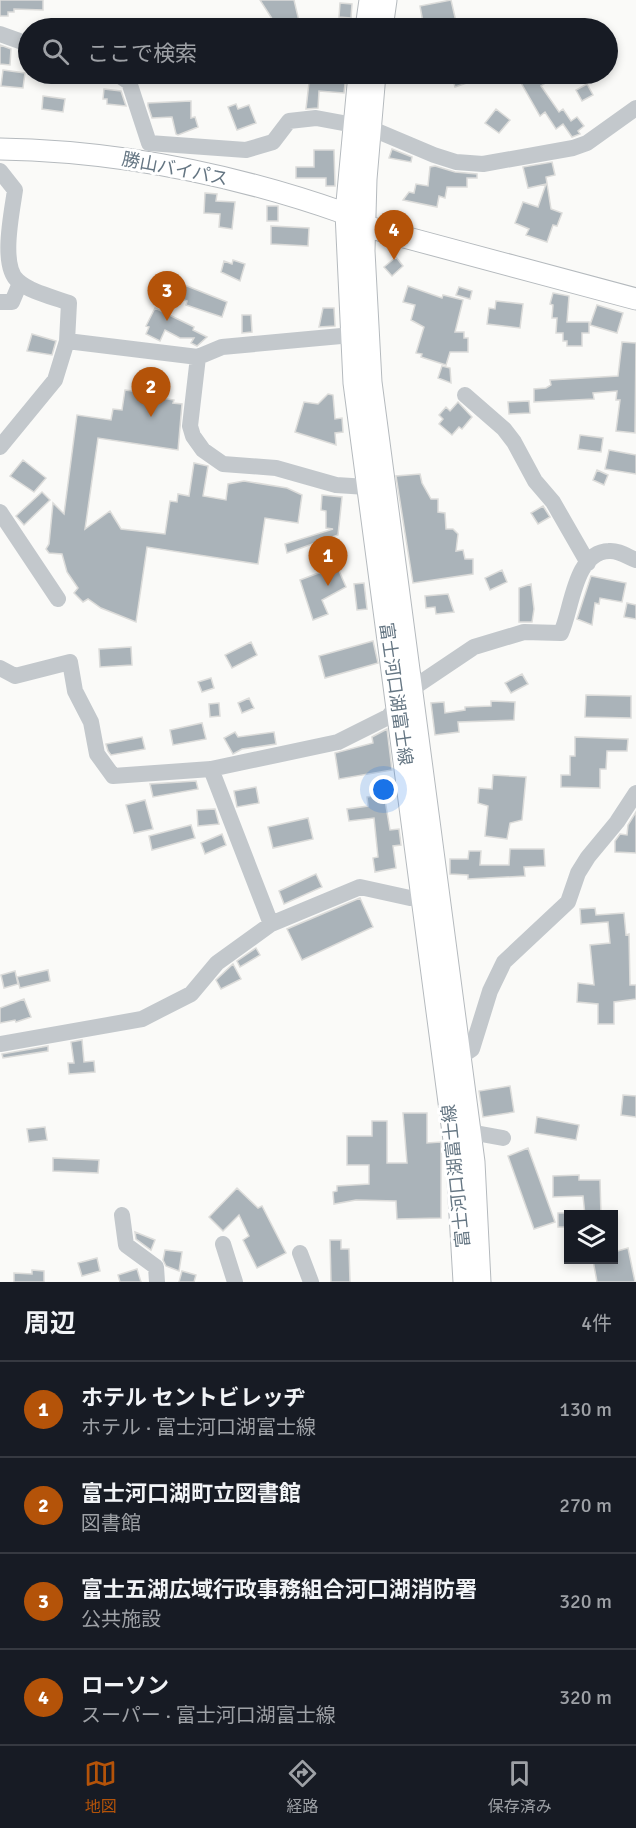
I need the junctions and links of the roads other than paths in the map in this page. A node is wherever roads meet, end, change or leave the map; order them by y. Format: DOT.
graph roads {
  1 [pos="370,0"];
  2 [pos="386,0"];
  3 [pos="367,18"];
  4 [pos="383,18"];
  5 [pos="0,34"];
  6 [pos="18,40"];
  7 [pos="130,84"];
  8 [pos="360,84"];
  9 [pos="372,84"];
  10 [pos="636,108"];
  11 [pos="362,126"];
  12 [pos="0,149"];
  13 [pos="0,171"];
  14 [pos="359,217"];
  15 [pos="20,283"];
  16 [pos="636,288"];
  17 [pos="636,299"];
  18 [pos="0,302"];
  19 [pos="358,335"];
  20 [pos="67,342"];
  21 [pos="198,357"];
  22 [pos="465,395"];
  23 [pos="0,447"];
  24 [pos="367,487"];
  25 [pos="0,512"];
  26 [pos="636,561"];
  27 [pos="588,563"];
  28 [pos="58,599"];
  29 [pos="0,668"];
  30 [pos="404,697"];
  31 [pos="211,769"];
  32 [pos="636,793"];
  33 [pos="423,895"];
  34 [pos="271,924"];
  35 [pos="0,1044"];
  36 [pos="450,1055"];
  37 [pos="461,1131"];
  38 [pos="503,1138"];
  39 [pos="122,1215"];
  40 [pos="223,1244"];
  41 [pos="300,1253"];
  42 [pos="157,1282"];
  43 [pos="235,1282"];
  44 [pos="311,1282"];
  45 [pos="464,1282"];
  46 [pos="480,1282"];
  1 -- 3 [label="main road"];
  2 -- 4 [label="main road"];
  5 -- 6 [label="street"];
  7 -- 11 [label="street"];
  8 -- 11 [label="main road, 富士河口湖富士線"];
  9 -- 11 [label="main road, 富士河口湖富士線"];
  10 -- 11 [label="street"];
  11 -- 14 [label="main road, 富士河口湖富士線"];
  12 -- 14 [label="main road, 勝山バイパス"];
  13 -- 15 [label="street"];
  14 -- 16 [label="main road"];
  14 -- 17 [label="main road"];
  14 -- 19 [label="main road, 富士河口湖富士線"];
  15 -- 18 [label="street"];
  15 -- 20 [label="street"];
  19 -- 21 [label="street"];
  19 -- 24 [label="main road, 富士河口湖富士線"];
  19 -- 30 [label="main road, 富士河口湖富士線"];
  20 -- 21 [label="street"];
  20 -- 23 [label="street"];
  21 -- 24 [label="street"];
  22 -- 27 [label="street"];
  24 -- 30 [label="main road, 富士河口湖富士線"];
  25 -- 28 [label="street"];
  26 -- 27 [label="street"];
  27 -- 30 [label="street"];
  29 -- 31 [label="street"];
  30 -- 31 [label="street"];
  30 -- 33 [label="main road, 富士河口湖富士線"];
  30 -- 36 [label="main road, 富士河口湖富士線"];
  31 -- 34 [label="street"];
  32 -- 36 [label="street"];
  33 -- 34 [label="street"];
  33 -- 36 [label="main road, 富士河口湖富士線"];
  34 -- 35 [label="street"];
  36 -- 37 [label="main road, 富士河口湖富士線"];
  37 -- 38 [label="street"];
  37 -- 45 [label="main road, 富士河口湖富士線"];
  37 -- 46 [label="main road, 富士河口湖富士線"];
  39 -- 42 [label="street"];
  40 -- 43 [label="street"];
  41 -- 44 [label="street"];
}
